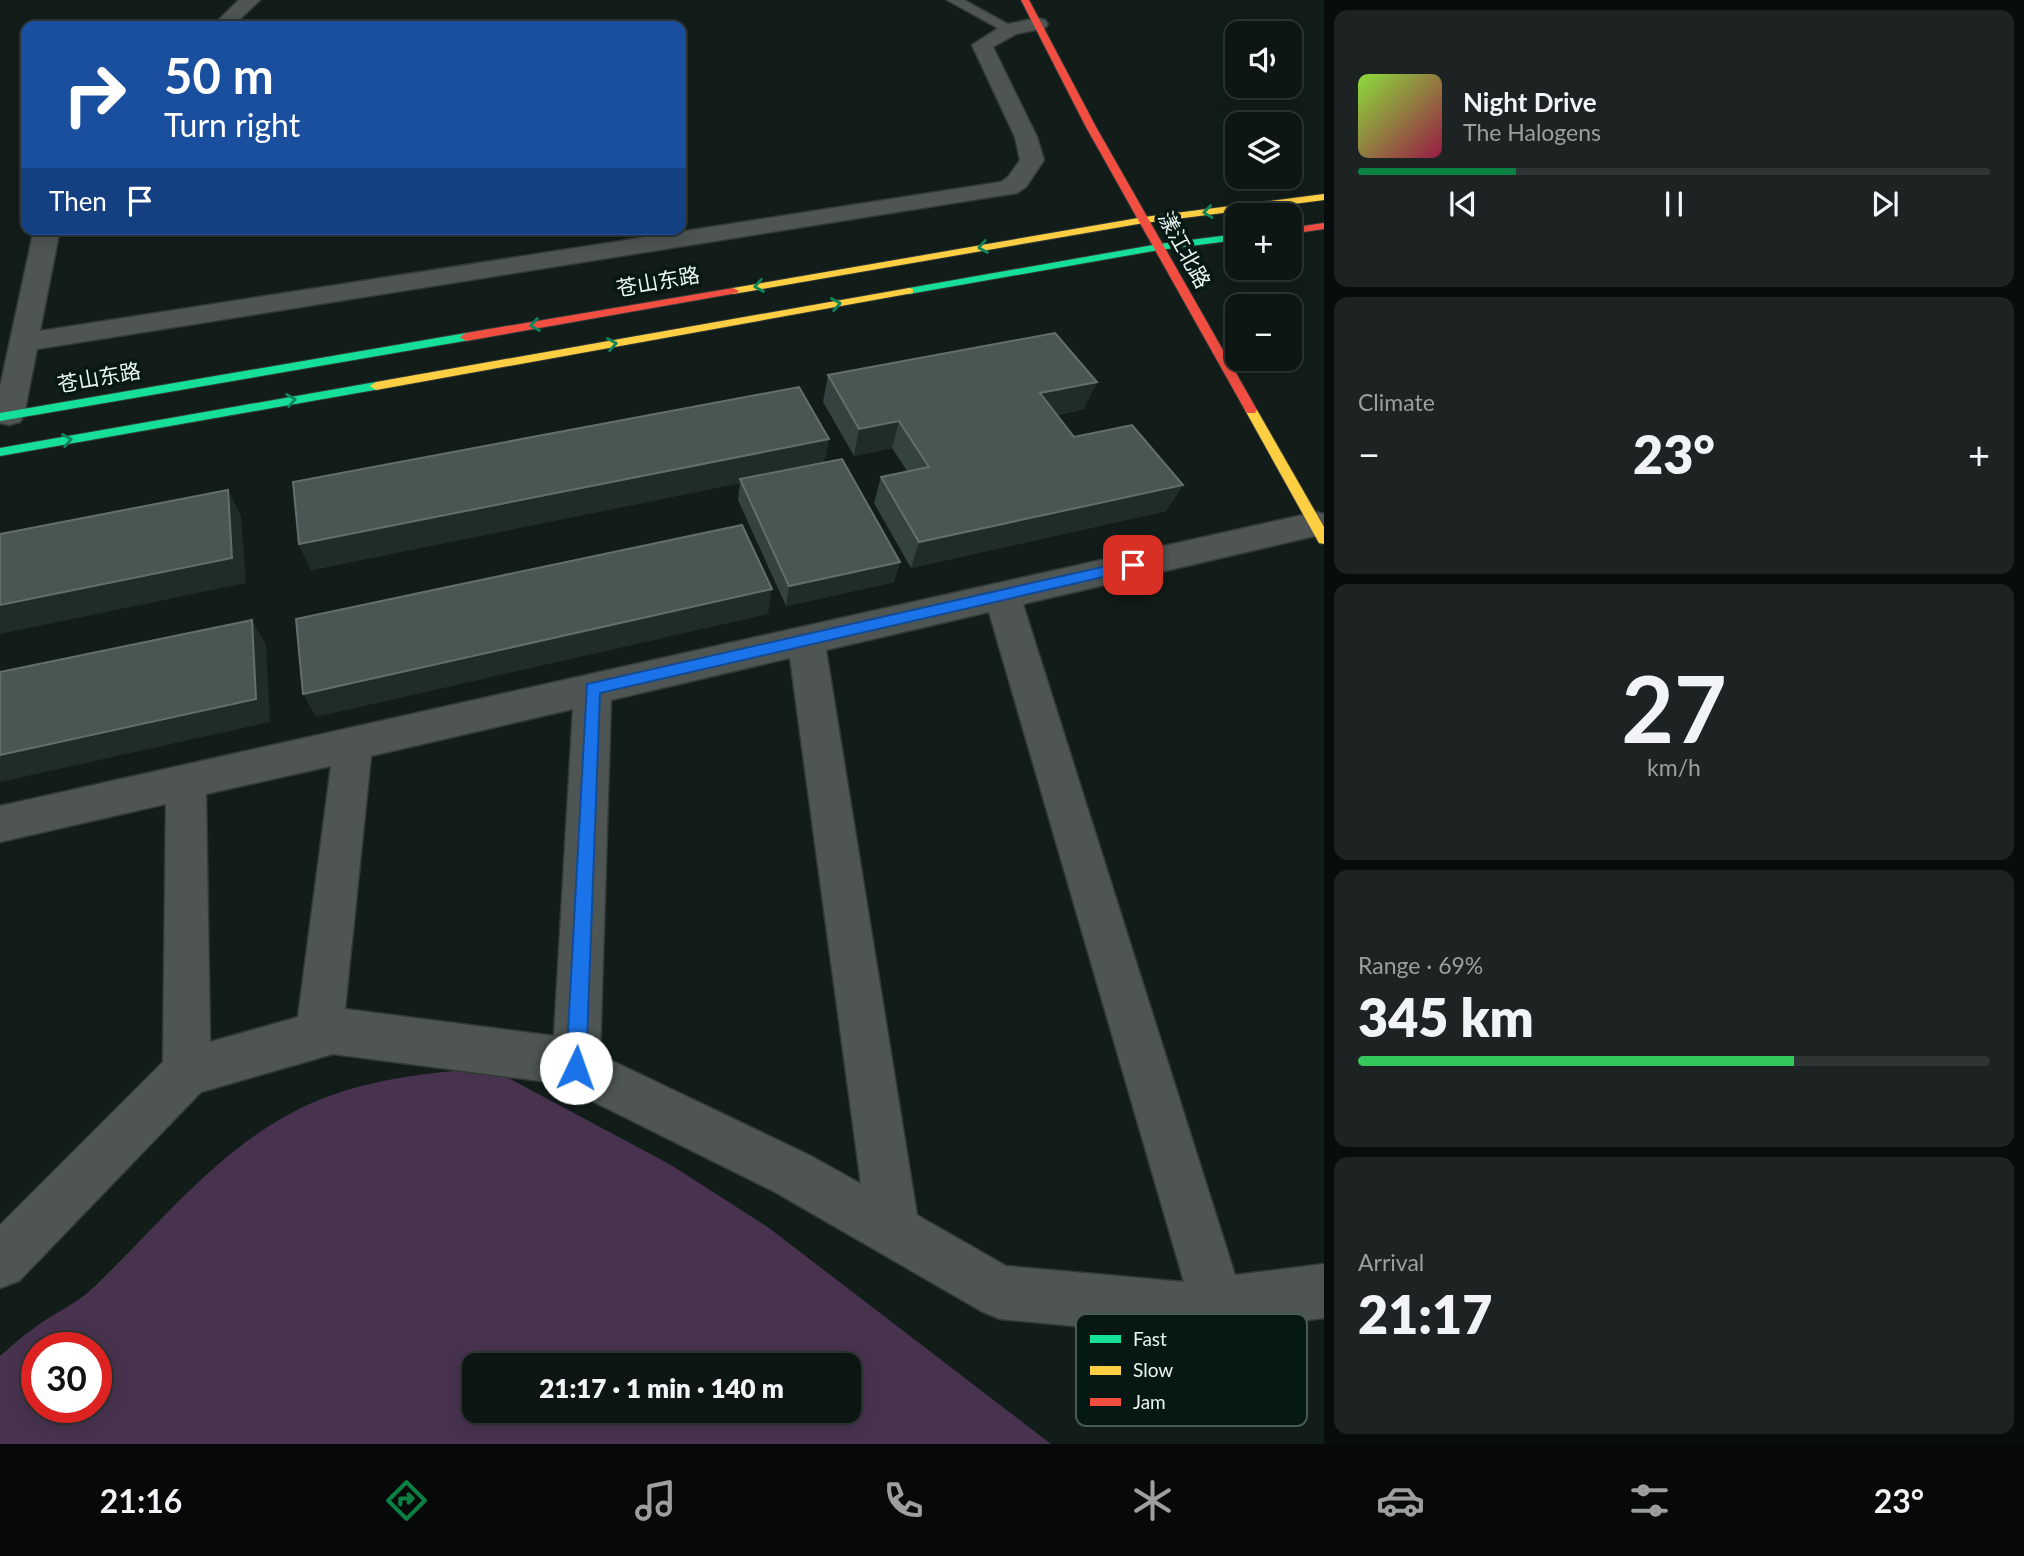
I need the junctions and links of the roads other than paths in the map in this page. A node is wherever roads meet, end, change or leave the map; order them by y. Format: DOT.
graph roads {
  1 [pos="250,0"];
  2 [pos="954,0"];
  3 [pos="1025,0"];
  4 [pos="1036,19"];
  5 [pos="227,21"];
  6 [pos="1010,29"];
  7 [pos="1324,197"];
  8 [pos="1144,220"];
  9 [pos="1324,226"];
  10 [pos="1302,229"];
  11 [pos="46,235"];
  12 [pos="1225,239"];
  13 [pos="1159,247"];
  14 [pos="24,342"];
  15 [pos="4,416"];
  16 [pos="0,452"];
  17 [pos="1320,532"];
  18 [pos="1002,595"];
  19 [pos="806,639"];
  20 [pos="593,689"];
  21 [pos="353,743"];
  22 [pos="186,781"];
  23 [pos="0,824"];
  24 [pos="319,1035"];
  25 [pos="576,1068"];
  26 [pos="187,1072"];
  27 [pos="893,1231"];
  28 [pos="0,1262"];
  29 [pos="1324,1292"];
  30 [pos="1217,1304"];
  1 -- 5 [label="street"];
  2 -- 6 [label="lane"];
  3 -- 4 [label="main road, 漾江北路"];
  4 -- 6 [label="street"];
  4 -- 8 [label="main road, 漾江北路"];
  6 -- 14 [label="street"];
  7 -- 8 [label="main road, 苍山东路, one-way"];
  8 -- 13 [label="main road, 漾江北路"];
  8 -- 15 [label="main road, 苍山东路, one-way"];
  9 -- 10 [label="main road"];
  11 -- 14 [label="street"];
  12 -- 13 [label="main road"];
  16 -- 13 [label="main road, one-way"];
  13 -- 17 [label="main road, 漾江北路"];
  14 -- 15 [label="street"];
  17 -- 18 [label="street"];
  18 -- 19 [label="street"];
  18 -- 30 [label="street"];
  19 -- 20 [label="street"];
  19 -- 27 [label="street"];
  20 -- 21 [label="street"];
  20 -- 25 [label="street"];
  21 -- 22 [label="street"];
  21 -- 24 [label="street"];
  22 -- 23 [label="street"];
  22 -- 26 [label="street"];
  24 -- 25 [label="street"];
  24 -- 26 [label="street"];
  25 -- 27 [label="street"];
  26 -- 28 [label="street"];
  27 -- 30 [label="street"];
  29 -- 30 [label="street"];
}
